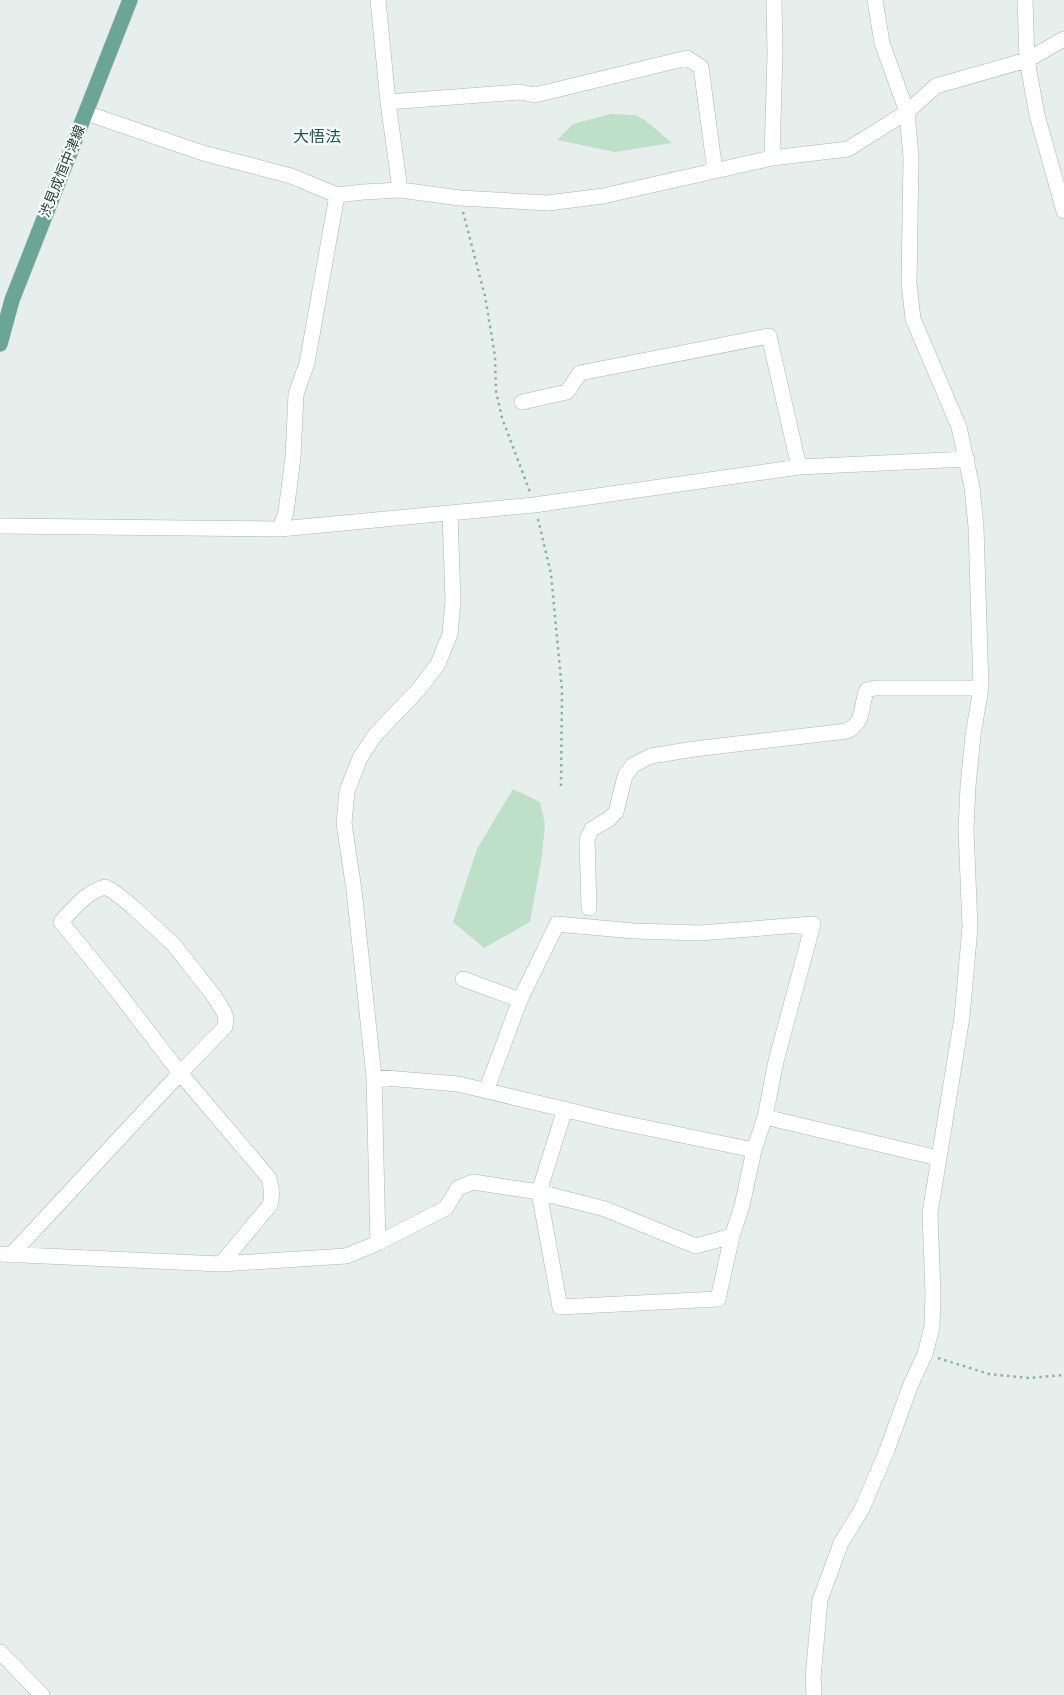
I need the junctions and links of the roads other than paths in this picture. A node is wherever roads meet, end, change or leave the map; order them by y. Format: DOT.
graph roads {
  1 [pos="130,0"];
  2 [pos="378,0"];
  3 [pos="774,0"];
  4 [pos="875,0"];
  5 [pos="1025,0"];
  6 [pos="1064,39"];
  7 [pos="1027,60"];
  8 [pos="388,102"];
  9 [pos="907,112"];
  10 [pos="86,113"];
  11 [pos="772,158"];
  12 [pos="715,171"];
  13 [pos="400,190"];
  14 [pos="338,195"];
  15 [pos="1064,210"];
  16 [pos="0,344"];
  17 [pos="522,402"];
  18 [pos="967,458"];
  19 [pos="799,467"];
  20 [pos="450,513"];
  21 [pos="0,526"];
  22 [pos="280,529"];
  23 [pos="981,688"];
  24 [pos="588,908"];
  25 [pos="463,978"];
  26 [pos="520,1000"];
  27 [pos="180,1073"];
  28 [pos="374,1077"];
  29 [pos="486,1091"];
  30 [pos="564,1110"];
  31 [pos="765,1117"];
  32 [pos="754,1150"];
  33 [pos="938,1158"];
  34 [pos="539,1192"];
  35 [pos="732,1236"];
  36 [pos="378,1243"];
  37 [pos="5,1255"];
  38 [pos="220,1264"];
  39 [pos="0,1652"];
  40 [pos="42,1695"];
  41 [pos="814,1695"];
  1 -- 10 [label="main road, 渋見成恒中津線"];
  2 -- 8 [label="street"];
  3 -- 11 [label="street"];
  4 -- 9 [label="street"];
  5 -- 7 [label="street"];
  6 -- 7 [label="street"];
  7 -- 9 [label="street"];
  7 -- 15 [label="street"];
  8 -- 12 [label="street"];
  8 -- 13 [label="street"];
  9 -- 11 [label="street"];
  9 -- 18 [label="street"];
  10 -- 14 [label="street"];
  10 -- 16 [label="main road, 渋見成恒中津線"];
  11 -- 12 [label="street"];
  12 -- 13 [label="street"];
  13 -- 14 [label="street"];
  14 -- 22 [label="street"];
  17 -- 19 [label="street"];
  18 -- 19 [label="street"];
  18 -- 23 [label="street"];
  19 -- 20 [label="street"];
  20 -- 22 [label="street"];
  20 -- 28 [label="street"];
  21 -- 22 [label="street"];
  23 -- 24 [label="street"];
  23 -- 33 [label="street"];
  25 -- 26 [label="street"];
  26 -- 29 [label="street"];
  26 -- 31 [label="street"];
  27 -- 27 [label="street"];
  27 -- 37 [label="street"];
  27 -- 38 [label="street"];
  28 -- 29 [label="street"];
  28 -- 36 [label="street"];
  29 -- 30 [label="street"];
  30 -- 32 [label="street"];
  30 -- 34 [label="street"];
  31 -- 32 [label="street"];
  31 -- 33 [label="street"];
  32 -- 35 [label="street"];
  33 -- 41 [label="street"];
  34 -- 35 [label="street"];
  34 -- 35 [label="street"];
  34 -- 36 [label="street"];
  36 -- 38 [label="street"];
  37 -- 38 [label="street"];
  39 -- 40 [label="street"];
}
